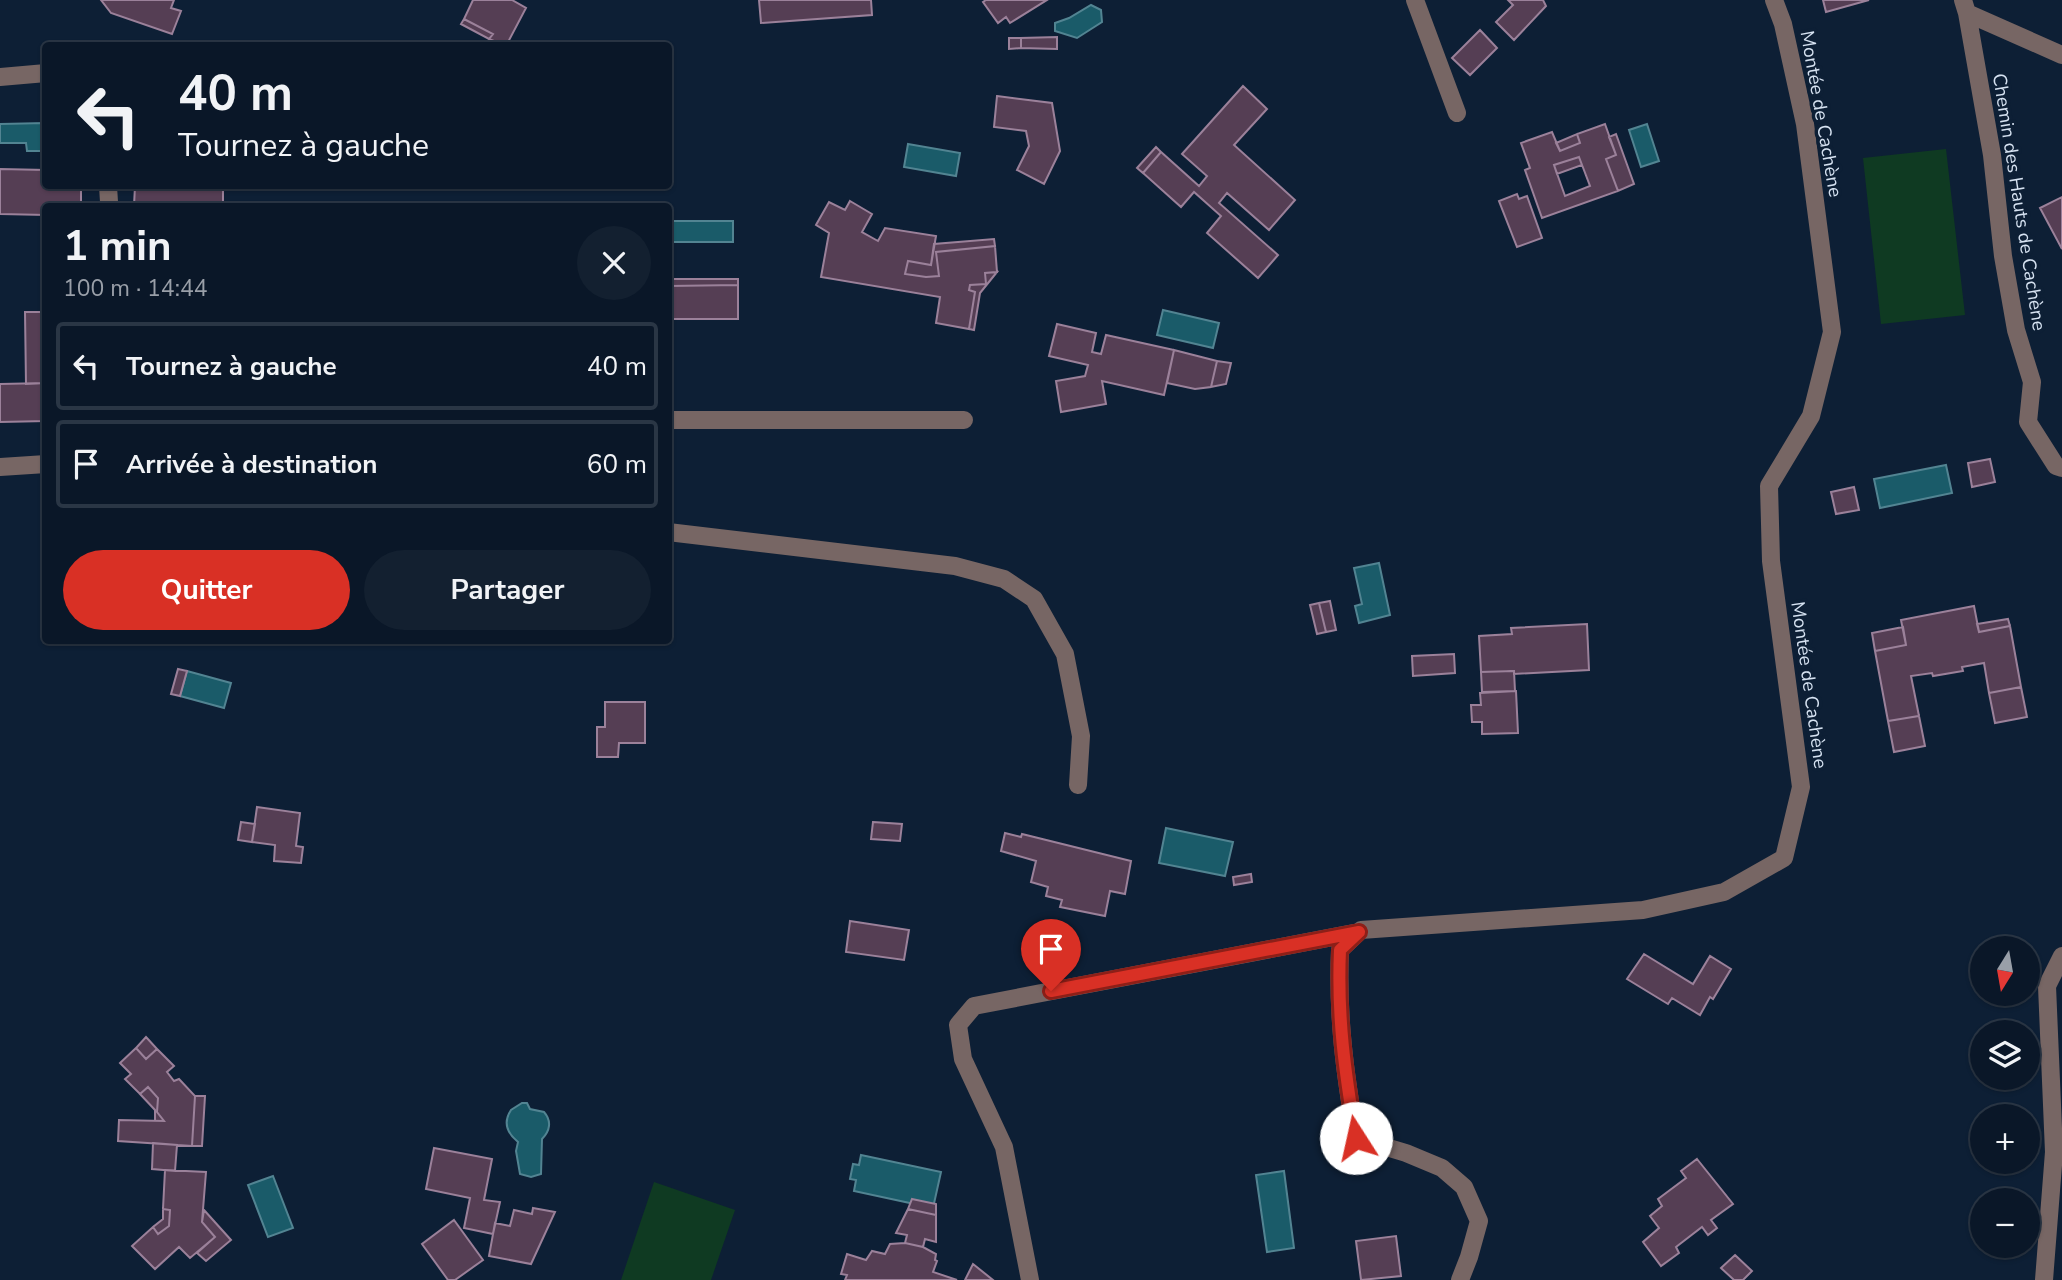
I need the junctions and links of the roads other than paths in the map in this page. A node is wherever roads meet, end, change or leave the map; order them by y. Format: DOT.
graph roads {
  1 [pos="1415,0"];
  2 [pos="1774,0"];
  3 [pos="1965,6"];
  4 [pos="2062,55"];
  5 [pos="42,73"];
  6 [pos="0,77"];
  7 [pos="1457,113"];
  8 [pos="672,419"];
  9 [pos="964,420"];
  10 [pos="42,464"];
  11 [pos="0,467"];
  12 [pos="2062,468"];
  13 [pos="672,532"];
  14 [pos="1079,785"];
  15 [pos="1359,932"];
  16 [pos="2062,956"];
  17 [pos="1030,1280"];
  18 [pos="1460,1280"];
  19 [pos="2044,1280"];
  1 -- 7 [label="street"];
  2 -- 15 [label="street, Montée de Cachène"];
  3 -- 4 [label="street"];
  3 -- 12 [label="street, Chemin des Hauts de Cachène"];
  5 -- 6 [label="street"];
  8 -- 9 [label="street"];
  10 -- 11 [label="street"];
  13 -- 14 [label="street"];
  15 -- 17 [label="street, Montée de Cachène"];
  15 -- 18 [label="street"];
  16 -- 19 [label="street"];
}
